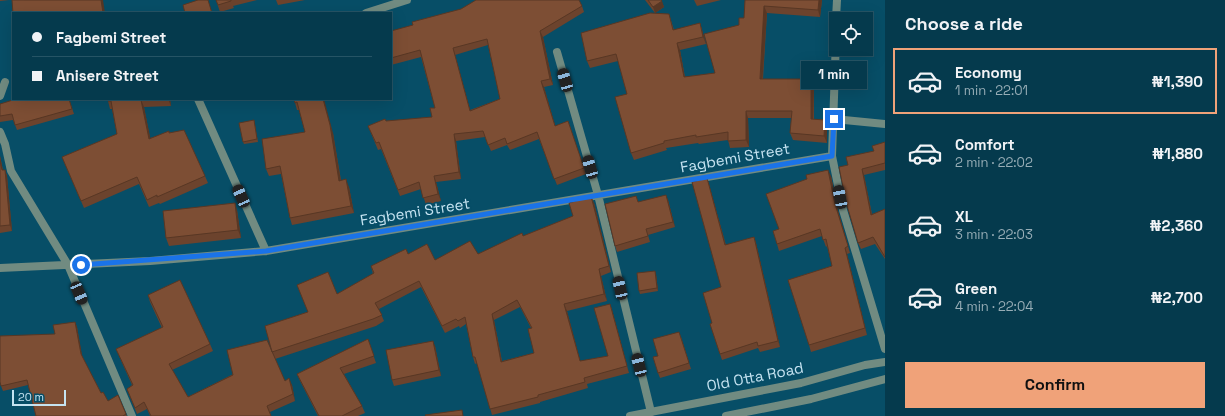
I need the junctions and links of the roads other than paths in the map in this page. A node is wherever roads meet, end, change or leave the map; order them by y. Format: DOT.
graph roads {
  1 [pos="407,0"];
  2 [pos="837,0"];
  3 [pos="369,12"];
  4 [pos="836,12"];
  5 [pos="557,52"];
  6 [pos="836,56"];
  7 [pos="4,82"];
  8 [pos="0,96"];
  9 [pos="198,100"];
  10 [pos="834,119"];
  11 [pos="885,124"];
  12 [pos="0,132"];
  13 [pos="832,156"];
  14 [pos="598,195"];
  15 [pos="266,251"];
  16 [pos="68,265"];
  17 [pos="0,268"];
  18 [pos="885,349"];
  19 [pos="885,362"];
  20 [pos="885,379"];
  21 [pos="650,412"];
  22 [pos="132,416"];
  23 [pos="630,416"];
  24 [pos="726,416"];
  1 -- 3 [label="street"];
  2 -- 4 [label="street"];
  5 -- 14 [label="street"];
  6 -- 10 [label="street"];
  7 -- 8 [label="street"];
  9 -- 15 [label="street"];
  10 -- 11 [label="street"];
  10 -- 13 [label="street"];
  12 -- 16 [label="street"];
  13 -- 14 [label="street, Fagbemi Street"];
  13 -- 18 [label="street"];
  14 -- 15 [label="street, Fagbemi Street"];
  14 -- 21 [label="street"];
  15 -- 16 [label="street, Fagbemi Street"];
  16 -- 17 [label="street, Fagbemi Street"];
  16 -- 22 [label="street"];
  19 -- 21 [label="street, Old Otta Road"];
  20 -- 24 [label="street"];
  21 -- 23 [label="street, Old Otta Road"];
}
